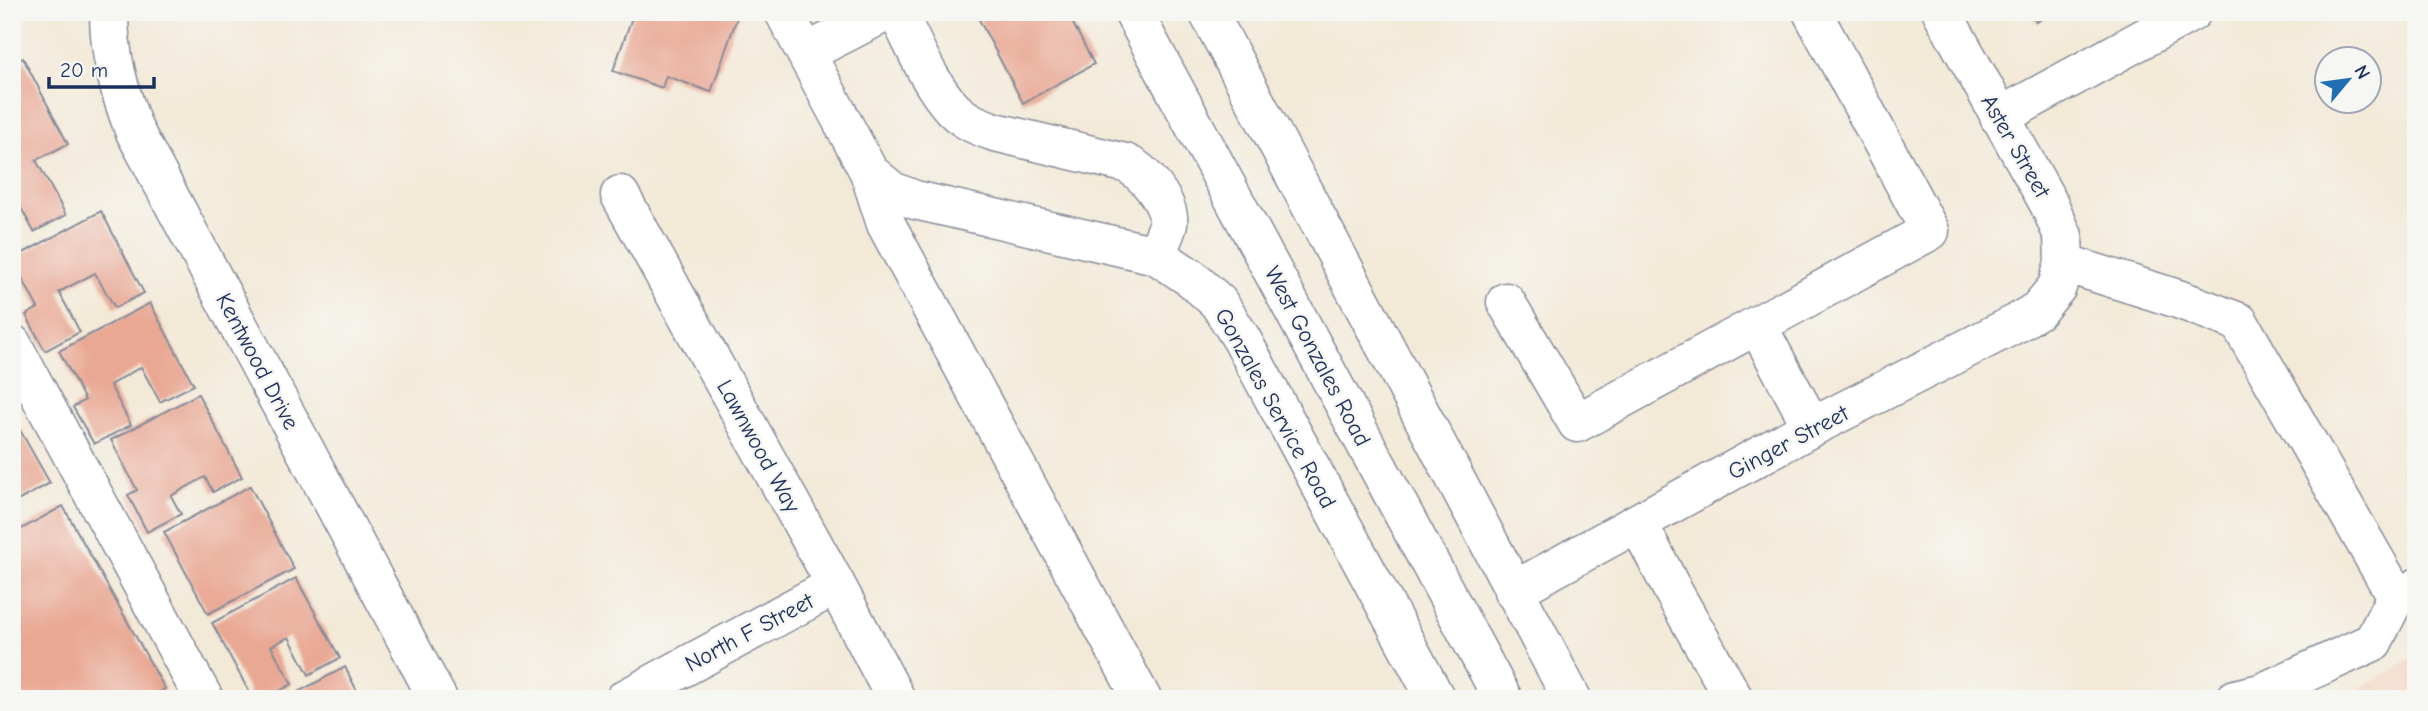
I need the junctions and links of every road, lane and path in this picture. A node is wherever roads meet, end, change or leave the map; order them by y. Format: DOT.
graph roads {
  1 [pos="109,12"];
  2 [pos="784,12"];
  3 [pos="886,12"];
  4 [pos="897,12"];
  5 [pos="1133,12"];
  6 [pos="1208,12"];
  7 [pos="1812,12"];
  8 [pos="1942,12"];
  9 [pos="2192,12"];
  10 [pos="806,53"];
  11 [pos="1999,117"];
  12 [pos="869,172"];
  13 [pos="620,195"];
  14 [pos="1156,255"];
  15 [pos="2060,275"];
  16 [pos="1506,302"];
  17 [pos="1756,325"];
  18 [pos="12,344"];
  19 [pos="1812,427"];
  20 [pos="1638,523"];
  21 [pos="836,586"];
  22 [pos="1513,591"];
  23 [pos="2406,592"];
  24 [pos="204,699"];
  25 [pos="438,699"];
  26 [pos="625,699"];
  27 [pos="896,699"];
  28 [pos="1142,699"];
  29 [pos="1436,699"];
  30 [pos="1503,699"];
  31 [pos="1573,699"];
  32 [pos="1734,699"];
  33 [pos="2235,699"];
  1 -- 25 [label="street, Kentwood Drive"];
  2 -- 10 [label="street"];
  3 -- 10 [label="street"];
  4 -- 14 [label="street"];
  5 -- 30 [label="street, West Gonzales Road"];
  6 -- 22 [label="street"];
  7 -- 17 [label="street"];
  8 -- 11 [label="street, Aster Street"];
  9 -- 11 [label="street"];
  10 -- 12 [label="street"];
  11 -- 15 [label="street, Aster Street"];
  12 -- 14 [label="street, Gonzales Service Road"];
  12 -- 28 [label="street"];
  13 -- 21 [label="street, Lawnwood Way"];
  14 -- 29 [label="street, Gonzales Service Road"];
  15 -- 19 [label="street, Ginger Street"];
  15 -- 23 [label="street"];
  16 -- 17 [label="street"];
  17 -- 19 [label="street"];
  18 -- 24 [label="street"];
  19 -- 20 [label="street, Ginger Street"];
  20 -- 22 [label="street, Ginger Street"];
  20 -- 32 [label="street"];
  21 -- 26 [label="street, North F Street"];
  21 -- 27 [label="street, Lawnwood Way"];
  22 -- 31 [label="street"];
  23 -- 33 [label="street"];
}
